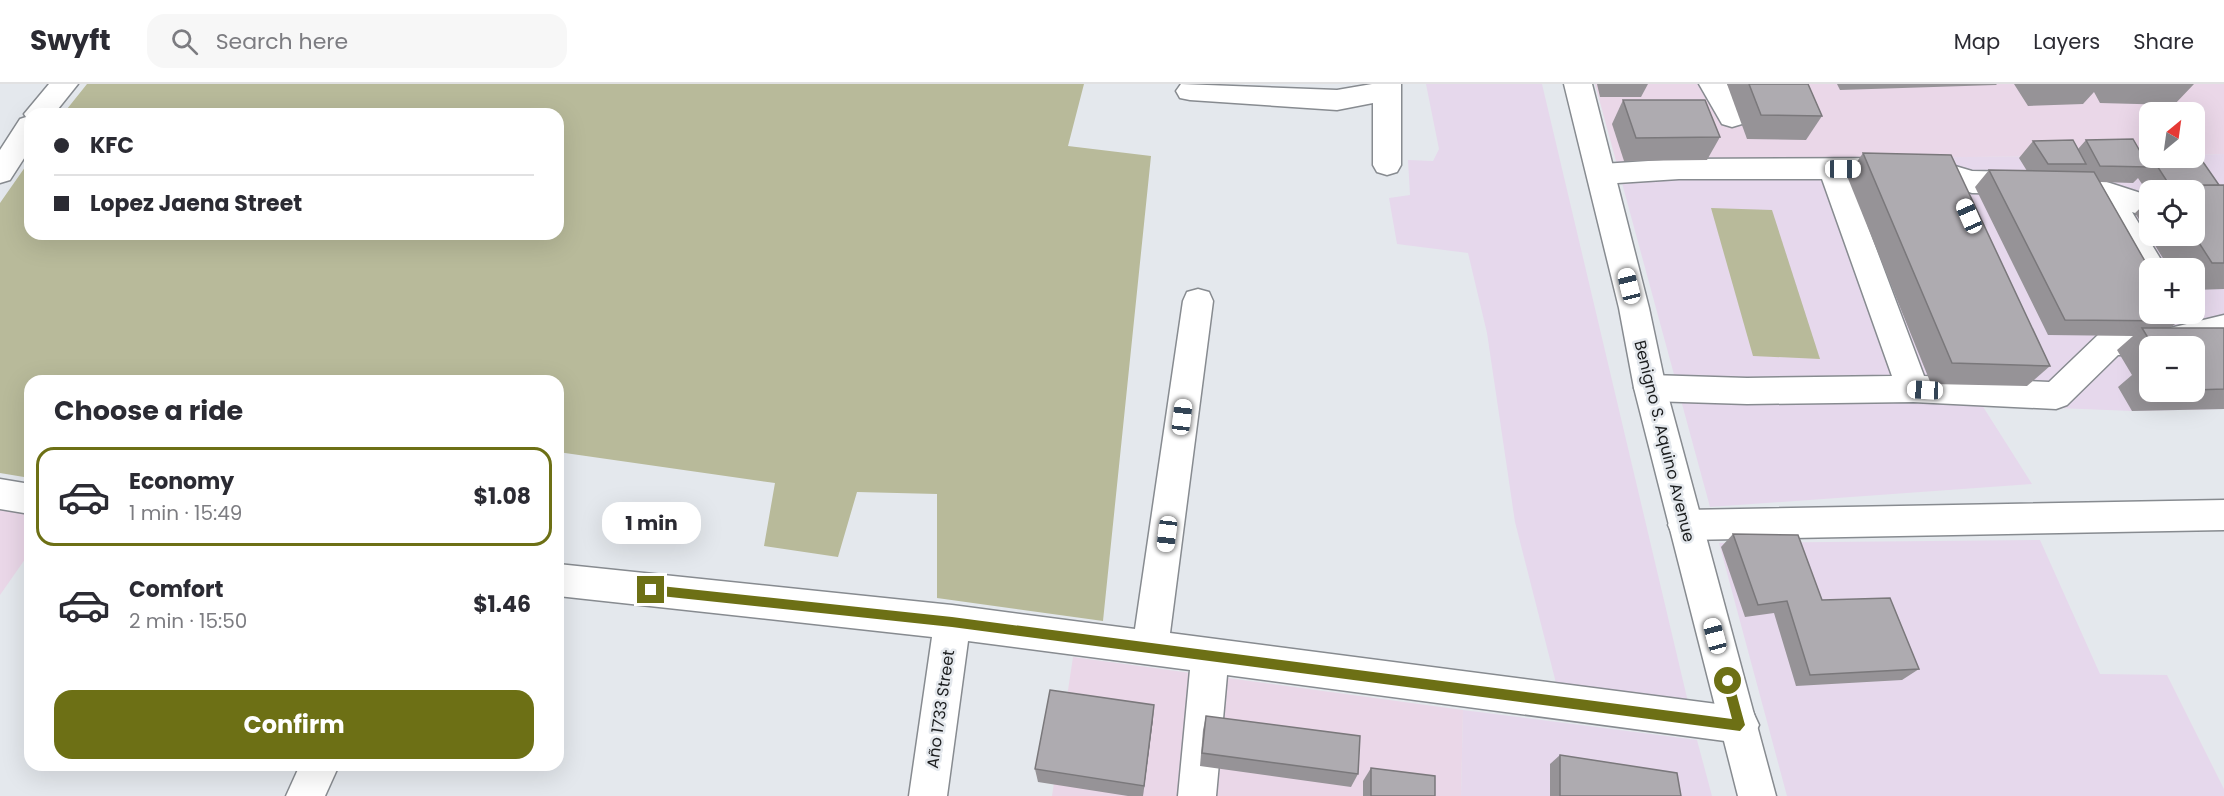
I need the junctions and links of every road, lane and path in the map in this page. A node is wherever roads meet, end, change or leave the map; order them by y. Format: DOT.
graph roads {
  1 [pos="64,84"];
  2 [pos="1578,84"];
  3 [pos="1713,84"];
  4 [pos="1386,88"];
  5 [pos="1190,91"];
  6 [pos="43,108"];
  7 [pos="1732,117"];
  8 [pos="24,135"];
  9 [pos="1387,165"];
  10 [pos="1832,168"];
  11 [pos="0,172"];
  12 [pos="1602,174"];
  13 [pos="1951,175"];
  14 [pos="2104,192"];
  15 [pos="2139,203"];
  16 [pos="1965,207"];
  17 [pos="2145,258"];
  18 [pos="1198,301"];
  19 [pos="2185,324"];
  20 [pos="2224,327"];
  21 [pos="2036,365"];
  22 [pos="1650,388"];
  23 [pos="1913,389"];
  24 [pos="2050,396"];
  25 [pos="0,494"];
  26 [pos="24,498"];
  27 [pos="2224,515"];
  28 [pos="1685,525"];
  29 [pos="564,581"];
  30 [pos="952,622"];
  31 [pos="1150,650"];
  32 [pos="1209,657"];
  33 [pos="1740,725"];
  34 [pos="318,771"];
  35 [pos="306,796"];
  36 [pos="928,796"];
  37 [pos="1197,796"];
  38 [pos="1757,796"];
  1 -- 6 [label="street"];
  2 -- 12 [label="street, Benigno S. Aquino Avenue"];
  3 -- 7 [label="street"];
  4 -- 5 [label="street"];
  4 -- 9 [label="street"];
  8 -- 11 [label="street"];
  10 -- 12 [label="street"];
  10 -- 13 [label="street"];
  10 -- 23 [label="street"];
  12 -- 22 [label="street, Benigno S. Aquino Avenue"];
  13 -- 14 [label="street"];
  13 -- 16 [label="street"];
  14 -- 15 [label="street"];
  14 -- 17 [label="street"];
  18 -- 31 [label="street"];
  19 -- 20 [label="street"];
  19 -- 24 [label="street"];
  21 -- 24 [label="street"];
  22 -- 23 [label="street"];
  22 -- 28 [label="street, Benigno S. Aquino Avenue"];
  23 -- 24 [label="street"];
  25 -- 26 [label="street"];
  27 -- 28 [label="street"];
  28 -- 33 [label="street, Benigno S. Aquino Avenue"];
  29 -- 30 [label="street"];
  30 -- 31 [label="street"];
  30 -- 36 [label="street, Año 1733 Street"];
  31 -- 32 [label="street"];
  32 -- 33 [label="street"];
  32 -- 37 [label="street"];
  33 -- 38 [label="street, Benigno S. Aquino Avenue"];
  34 -- 35 [label="street"];
}
